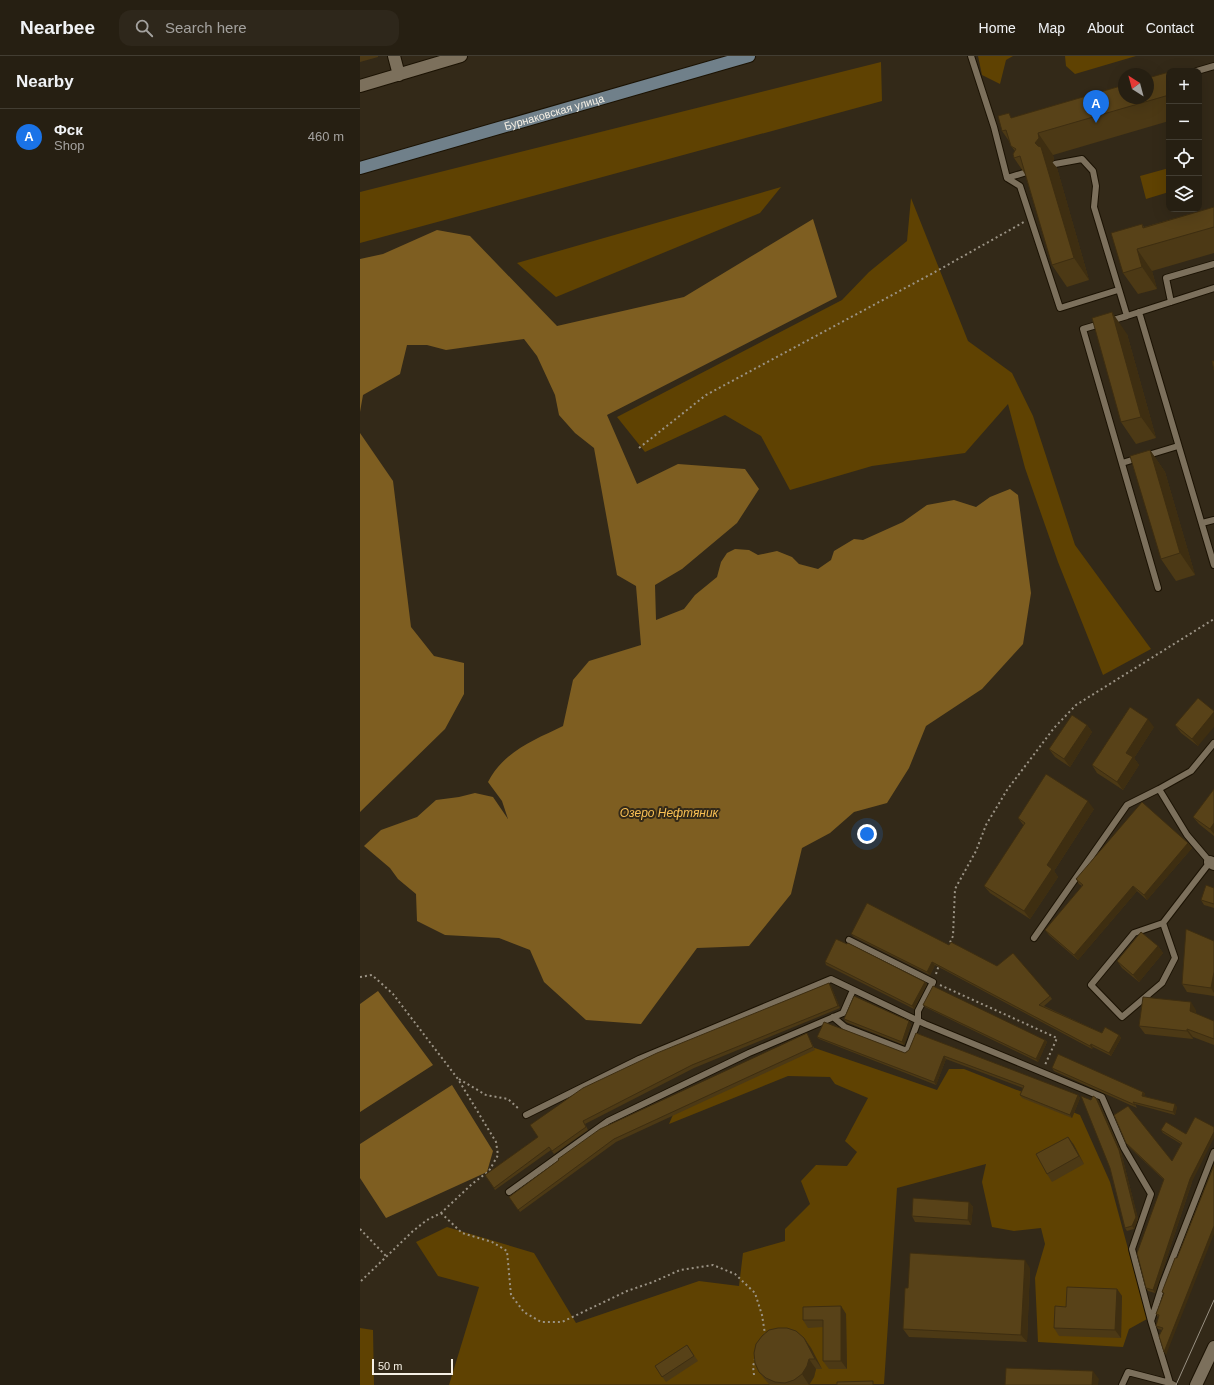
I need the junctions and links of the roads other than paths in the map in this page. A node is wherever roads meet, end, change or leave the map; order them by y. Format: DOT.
graph roads {
  1 [pos="394,56"];
  2 [pos="461,56"];
  3 [pos="749,56"];
  4 [pos="971,56"];
  5 [pos="1214,67"];
  6 [pos="1202,70"];
  7 [pos="400,75"];
  8 [pos="360,86"];
  9 [pos="1001,125"];
  10 [pos="994,127"];
  11 [pos="1055,164"];
  12 [pos="360,168"];
  13 [pos="1027,172"];
  14 [pos="1007,178"];
  15 [pos="1113,244"];
  16 [pos="1105,246"];
  17 [pos="1214,264"];
  18 [pos="1214,288"];
  19 [pos="1118,290"];
  20 [pos="1171,302"];
  21 [pos="1139,312"];
  22 [pos="1126,316"];
  23 [pos="1178,446"];
  24 [pos="1122,463"];
  25 [pos="1214,520"];
  26 [pos="1202,523"];
  27 [pos="1214,565"];
  28 [pos="1158,588"];
  29 [pos="1214,743"];
  30 [pos="1159,789"];
  31 [pos="1212,863"];
  32 [pos="1163,923"];
  33 [pos="1034,938"];
  34 [pos="849,940"];
  35 [pos="853,990"];
  36 [pos="833,1018"];
  37 [pos="918,1021"];
  38 [pos="526,1115"];
  39 [pos="1214,1152"];
  40 [pos="509,1192"];
  41 [pos="1151,1321"];
  42 [pos="1214,1347"];
  43 [pos="1172,1384"];
  44 [pos="1122,1385"];
  45 [pos="1196,1385"];
  1 -- 7 [label="street"];
  2 -- 7 [label="street"];
  3 -- 12 [label="main road, Бурнаковская улица"];
  4 -- 10 [label="lane"];
  5 -- 6 [label="lane"];
  7 -- 8 [label="street"];
  9 -- 10 [label="lane"];
  10 -- 14 [label="lane"];
  11 -- 16 [label="lane"];
  13 -- 14 [label="lane"];
  14 -- 19 [label="lane"];
  15 -- 16 [label="lane"];
  16 -- 19 [label="lane"];
  17 -- 20 [label="lane"];
  18 -- 20 [label="lane"];
  19 -- 22 [label="lane"];
  20 -- 21 [label="lane"];
  21 -- 22 [label="lane"];
  21 -- 23 [label="lane"];
  22 -- 24 [label="lane"];
  23 -- 24 [label="lane"];
  23 -- 26 [label="lane"];
  24 -- 28 [label="lane"];
  25 -- 26 [label="lane"];
  26 -- 27 [label="lane"];
  29 -- 30 [label="lane"];
  30 -- 31 [label="lane"];
  30 -- 33 [label="lane"];
  31 -- 32 [label="lane"];
  32 -- 32 [label="lane"];
  34 -- 37 [label="lane"];
  35 -- 36 [label="lane"];
  35 -- 37 [label="lane"];
  35 -- 38 [label="lane"];
  36 -- 37 [label="lane"];
  36 -- 40 [label="lane"];
  37 -- 41 [label="lane"];
  39 -- 41 [label="lane"];
  41 -- 43 [label="lane"];
  42 -- 45 [label="street"];
  43 -- 44 [label="lane"];
}
